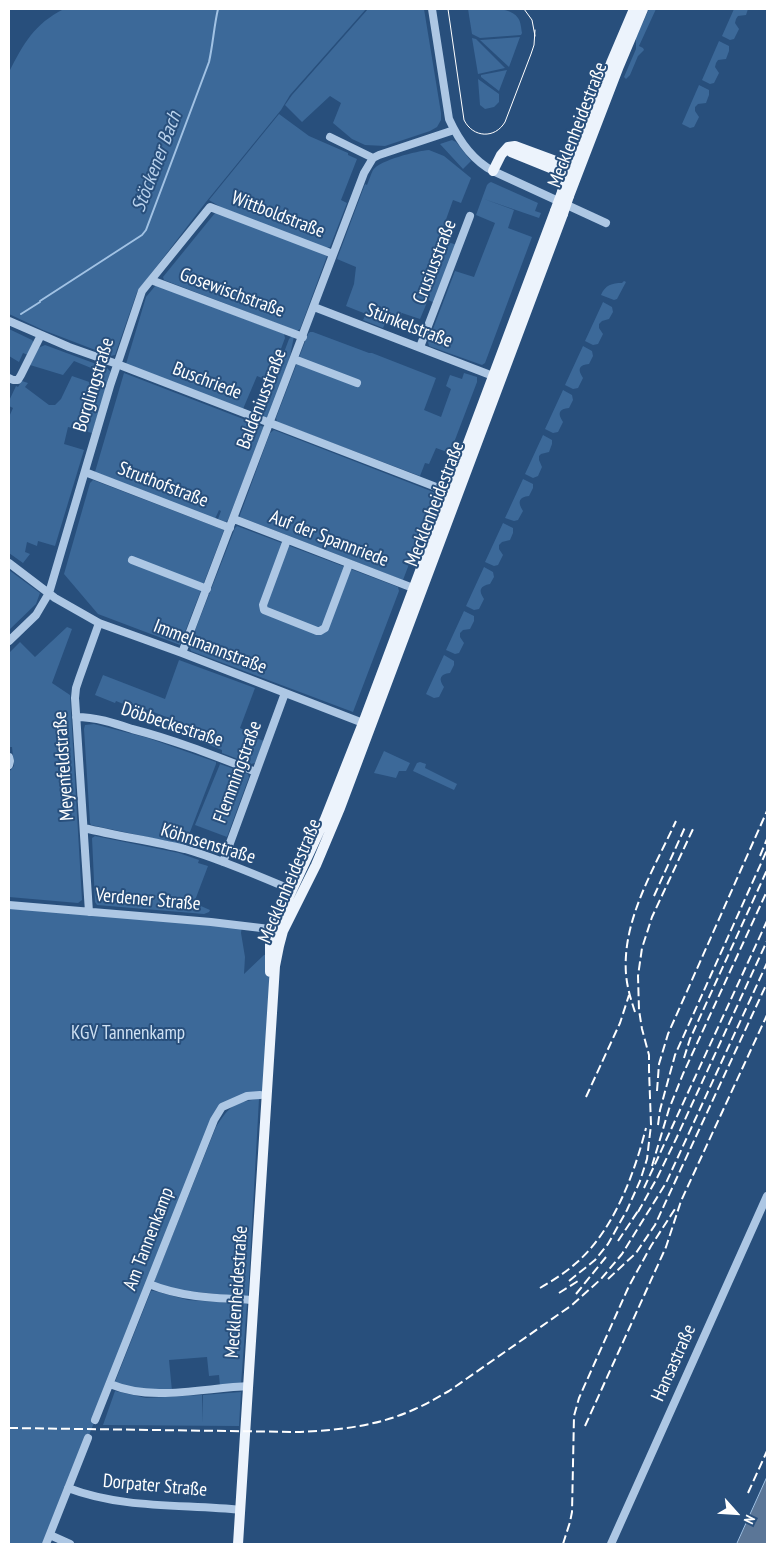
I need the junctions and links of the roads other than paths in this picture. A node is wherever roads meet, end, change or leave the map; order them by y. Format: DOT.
graph roads {
  1 [pos="432,9"];
  2 [pos="634,9"];
  3 [pos="643,9"];
  4 [pos="454,130"];
  5 [pos="330,137"];
  6 [pos="373,158"];
  7 [pos="493,171"];
  8 [pos="571,171"];
  9 [pos="210,206"];
  10 [pos="559,212"];
  11 [pos="470,216"];
  12 [pos="606,223"];
  13 [pos="334,254"];
  14 [pos="150,280"];
  15 [pos="314,307"];
  16 [pos="9,321"];
  17 [pos="41,335"];
  18 [pos="303,337"];
  19 [pos="420,347"];
  20 [pos="294,359"];
  21 [pos="117,364"];
  22 [pos="493,376"];
  23 [pos="9,378"];
  24 [pos="357,384"];
  25 [pos="270,423"];
  26 [pos="85,472"];
  27 [pos="449,492"];
  28 [pos="234,520"];
  29 [pos="230,528"];
  30 [pos="287,540"];
  31 [pos="132,560"];
  32 [pos="9,563"];
  33 [pos="349,564"];
  34 [pos="413,588"];
  35 [pos="207,589"];
  36 [pos="49,593"];
  37 [pos="99,623"];
  38 [pos="9,641"];
  39 [pos="182,653"];
  40 [pos="285,693"];
  41 [pos="76,717"];
  42 [pos="368,721"];
  43 [pos="9,757"];
  44 [pos="9,765"];
  45 [pos="256,772"];
  46 [pos="336,792"];
  47 [pos="340,808"];
  48 [pos="84,828"];
  49 [pos="222,862"];
  50 [pos="292,890"];
  51 [pos="9,905"];
  52 [pos="89,912"];
  53 [pos="279,930"];
  54 [pos="260,1095"];
  55 [pos="767,1196"];
  56 [pos="149,1284"];
  57 [pos="254,1300"];
  58 [pos="110,1384"];
  59 [pos="249,1386"];
  60 [pos="95,1420"];
  61 [pos="88,1438"];
  62 [pos="68,1488"];
  63 [pos="241,1510"];
  64 [pos="50,1535"];
  65 [pos="46,1544"];
  66 [pos="70,1544"];
  67 [pos="238,1544"];
  68 [pos="611,1544"];
  1 -- 4 [label="street"];
  2 -- 8 [label="main road, Mecklenheidestraße"];
  3 -- 8 [label="main road, Mecklenheidestraße"];
  4 -- 6 [label="street"];
  4 -- 7 [label="street"];
  5 -- 6 [label="street"];
  6 -- 13 [label="street, Baldeniusstraße"];
  7 -- 8 [label="main road"];
  7 -- 12 [label="street"];
  8 -- 10 [label="main road, Mecklenheidestraße, bridge"];
  9 -- 13 [label="street, Wittboldstraße"];
  9 -- 14 [label="street, Borglingstraße"];
  10 -- 22 [label="main road, Mecklenheidestraße"];
  10 -- 42 [label="main road, Mecklenheidestraße"];
  11 -- 19 [label="street, Crusiusstraße"];
  13 -- 15 [label="street, Baldeniusstraße"];
  14 -- 18 [label="street, Gosewischstraße"];
  14 -- 21 [label="street, Borglingstraße"];
  15 -- 18 [label="street, Baldeniusstraße"];
  15 -- 19 [label="street, Stünkelstraße"];
  16 -- 17 [label="street, Buschriede"];
  17 -- 21 [label="street, Buschriede"];
  17 -- 23 [label="street"];
  18 -- 20 [label="street, Baldeniusstraße"];
  19 -- 22 [label="street, Stünkelstraße"];
  20 -- 24 [label="street"];
  20 -- 25 [label="street, Baldeniusstraße"];
  21 -- 25 [label="street, Buschriede"];
  21 -- 26 [label="street, Borglingstraße"];
  22 -- 27 [label="main road, Mecklenheidestraße"];
  25 -- 27 [label="street, Buschriede"];
  25 -- 28 [label="street, Baldeniusstraße"];
  26 -- 29 [label="street, Struthofstraße"];
  26 -- 36 [label="street, Borglingstraße"];
  27 -- 34 [label="main road, Mecklenheidestraße"];
  28 -- 29 [label="street, Baldeniusstraße"];
  28 -- 30 [label="street, Auf der Spannriede"];
  29 -- 35 [label="street, Baldeniusstraße"];
  30 -- 33 [label="street, Auf der Spannriede"];
  30 -- 33 [label="street"];
  31 -- 35 [label="street"];
  32 -- 36 [label="street, Immelmannstraße"];
  33 -- 34 [label="street, Auf der Spannriede"];
  34 -- 42 [label="main road, Mecklenheidestraße"];
  35 -- 39 [label="street, Baldeniusstraße"];
  36 -- 37 [label="street, Immelmannstraße"];
  36 -- 38 [label="street, Borglingstraße"];
  37 -- 39 [label="street, Immelmannstraße"];
  37 -- 41 [label="street, Meyenfeldstraße"];
  39 -- 40 [label="street, Immelmannstraße"];
  40 -- 42 [label="street, Immelmannstraße"];
  40 -- 45 [label="street, Flemmingstraße"];
  41 -- 45 [label="street, Döbbeckestraße"];
  41 -- 48 [label="street, Meyenfeldstraße"];
  42 -- 46 [label="main road, Mecklenheidestraße"];
  42 -- 47 [label="main road, Mecklenheidestraße"];
  43 -- 44 [label="street"];
  45 -- 49 [label="street, Flemmingstraße"];
  46 -- 47 [label="main road"];
  46 -- 50 [label="main road, Mecklenheidestraße"];
  47 -- 53 [label="main road, Mecklenheidestraße"];
  48 -- 49 [label="street, Köhnsenstraße"];
  48 -- 52 [label="street, Meyenfeldstraße"];
  49 -- 50 [label="street, Köhnsenstraße"];
  50 -- 53 [label="main road, Mecklenheidestraße"];
  51 -- 52 [label="street, Verdener Straße"];
  52 -- 53 [label="street, Verdener Straße"];
  53 -- 57 [label="main road, Mecklenheidestraße"];
  54 -- 56 [label="street, Am Tannenkamp"];
  55 -- 68 [label="street, Hansastraße"];
  56 -- 57 [label="street"];
  56 -- 58 [label="street, Am Tannenkamp"];
  57 -- 59 [label="main road, Mecklenheidestraße"];
  58 -- 59 [label="street"];
  58 -- 60 [label="street, Am Tannenkamp"];
  59 -- 63 [label="main road, Mecklenheidestraße"];
  61 -- 62 [label="street"];
  62 -- 63 [label="street, Dorpater Straße"];
  62 -- 64 [label="street"];
  63 -- 67 [label="main road, Mecklenheidestraße"];
  64 -- 65 [label="street"];
  64 -- 66 [label="street"];
}
